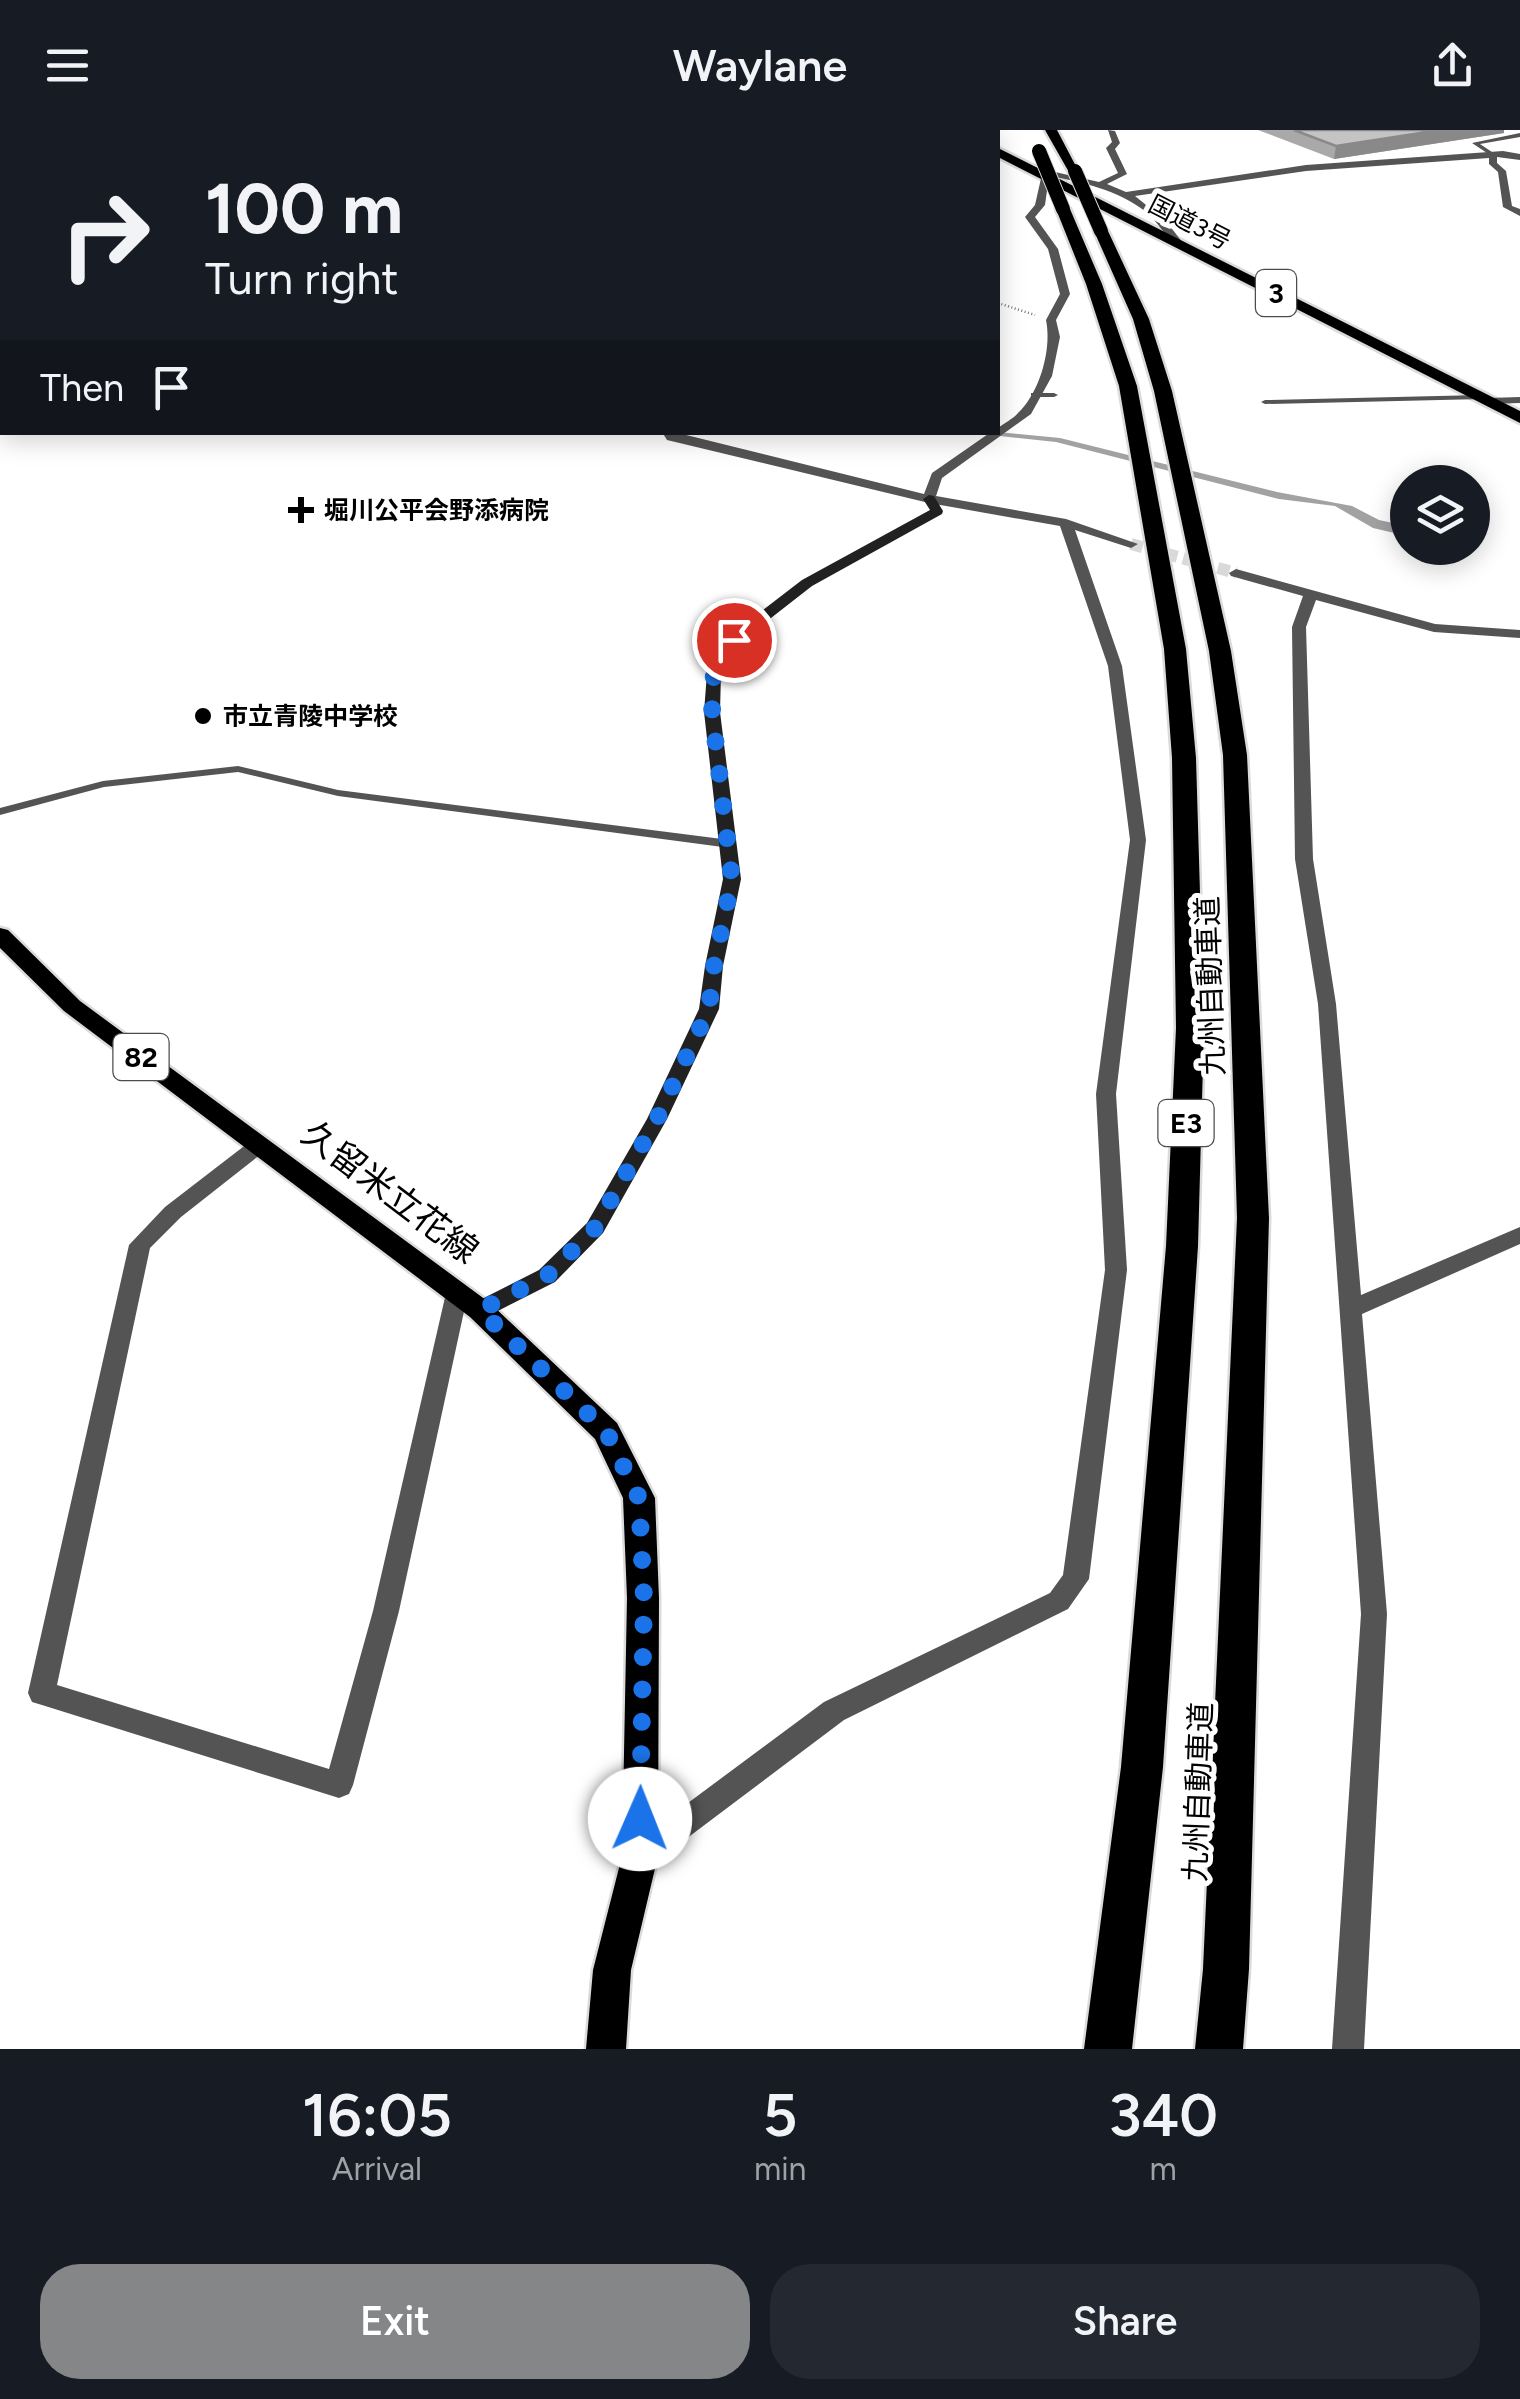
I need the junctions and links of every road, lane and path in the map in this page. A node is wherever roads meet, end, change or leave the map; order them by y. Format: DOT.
graph roads {
  1 [pos="1051,130"];
  2 [pos="1113,130"];
  3 [pos="1520,135"];
  4 [pos="1036,146"];
  5 [pos="1000,153"];
  6 [pos="1498,154"];
  7 [pos="1520,156"];
  8 [pos="1038,173"];
  9 [pos="1104,183"];
  10 [pos="1127,195"];
  11 [pos="1520,213"];
  12 [pos="1177,242"];
  13 [pos="1000,305"];
  14 [pos="1052,320"];
  15 [pos="1034,395"];
  16 [pos="1054,395"];
  17 [pos="1484,399"];
  18 [pos="1520,400"];
  19 [pos="1264,402"];
  20 [pos="1520,418"];
  21 [pos="1000,431"];
  22 [pos="670,435"];
  23 [pos="995,435"];
  24 [pos="930,499"];
  25 [pos="1066,523"];
  26 [pos="1131,544"];
  27 [pos="1236,573"];
  28 [pos="1312,592"];
  29 [pos="1520,634"];
  30 [pos="0,812"];
  31 [pos="730,844"];
  32 [pos="0,935"];
  33 [pos="259,1145"];
  34 [pos="1520,1235"];
  35 [pos="469,1301"];
  36 [pos="1349,1310"];
  37 [pos="640,1856"];
  38 [pos="606,2049"];
  39 [pos="1108,2049"];
  40 [pos="1219,2049"];
  41 [pos="1348,2049"];
  1 -- 40 [label="highway, 九州自動車道 / E3, bridge"];
  2 -- 9 [label="street"];
  3 -- 6 [label="lane"];
  4 -- 39 [label="highway, 九州自動車道 / E3, bridge"];
  5 -- 8 [label="highway, 国道3号 / 3"];
  6 -- 7 [label="street"];
  6 -- 10 [label="street"];
  6 -- 11 [label="street"];
  8 -- 9 [label="street"];
  8 -- 12 [label="highway, 国道3号 / 3"];
  8 -- 14 [label="street"];
  9 -- 10 [label="street"];
  10 -- 12 [label="street"];
  12 -- 17 [label="highway, 国道3号 / 3"];
  13 -- 14 [label="path"];
  14 -- 15 [label="street"];
  15 -- 16 [label="lane"];
  15 -- 21 [label="street"];
  17 -- 18 [label="street"];
  17 -- 19 [label="lane"];
  17 -- 20 [label="highway, 国道3号 / 3"];
  22 -- 24 [label="street"];
  23 -- 24 [label="street"];
  24 -- 25 [label="street"];
  24 -- 31 [label="street"];
  25 -- 26 [label="street"];
  25 -- 37 [label="street"];
  27 -- 28 [label="street"];
  28 -- 29 [label="street"];
  28 -- 36 [label="street"];
  30 -- 31 [label="lane"];
  31 -- 35 [label="street"];
  32 -- 33 [label="main road, 久留米立花線 / 82"];
  33 -- 35 [label="main road, 久留米立花線 / 82"];
  33 -- 35 [label="street"];
  34 -- 36 [label="street"];
  35 -- 37 [label="main road, 久留米立花線 / 82"];
  36 -- 41 [label="street"];
  37 -- 38 [label="main road, 久留米立花線 / 82"];
}
